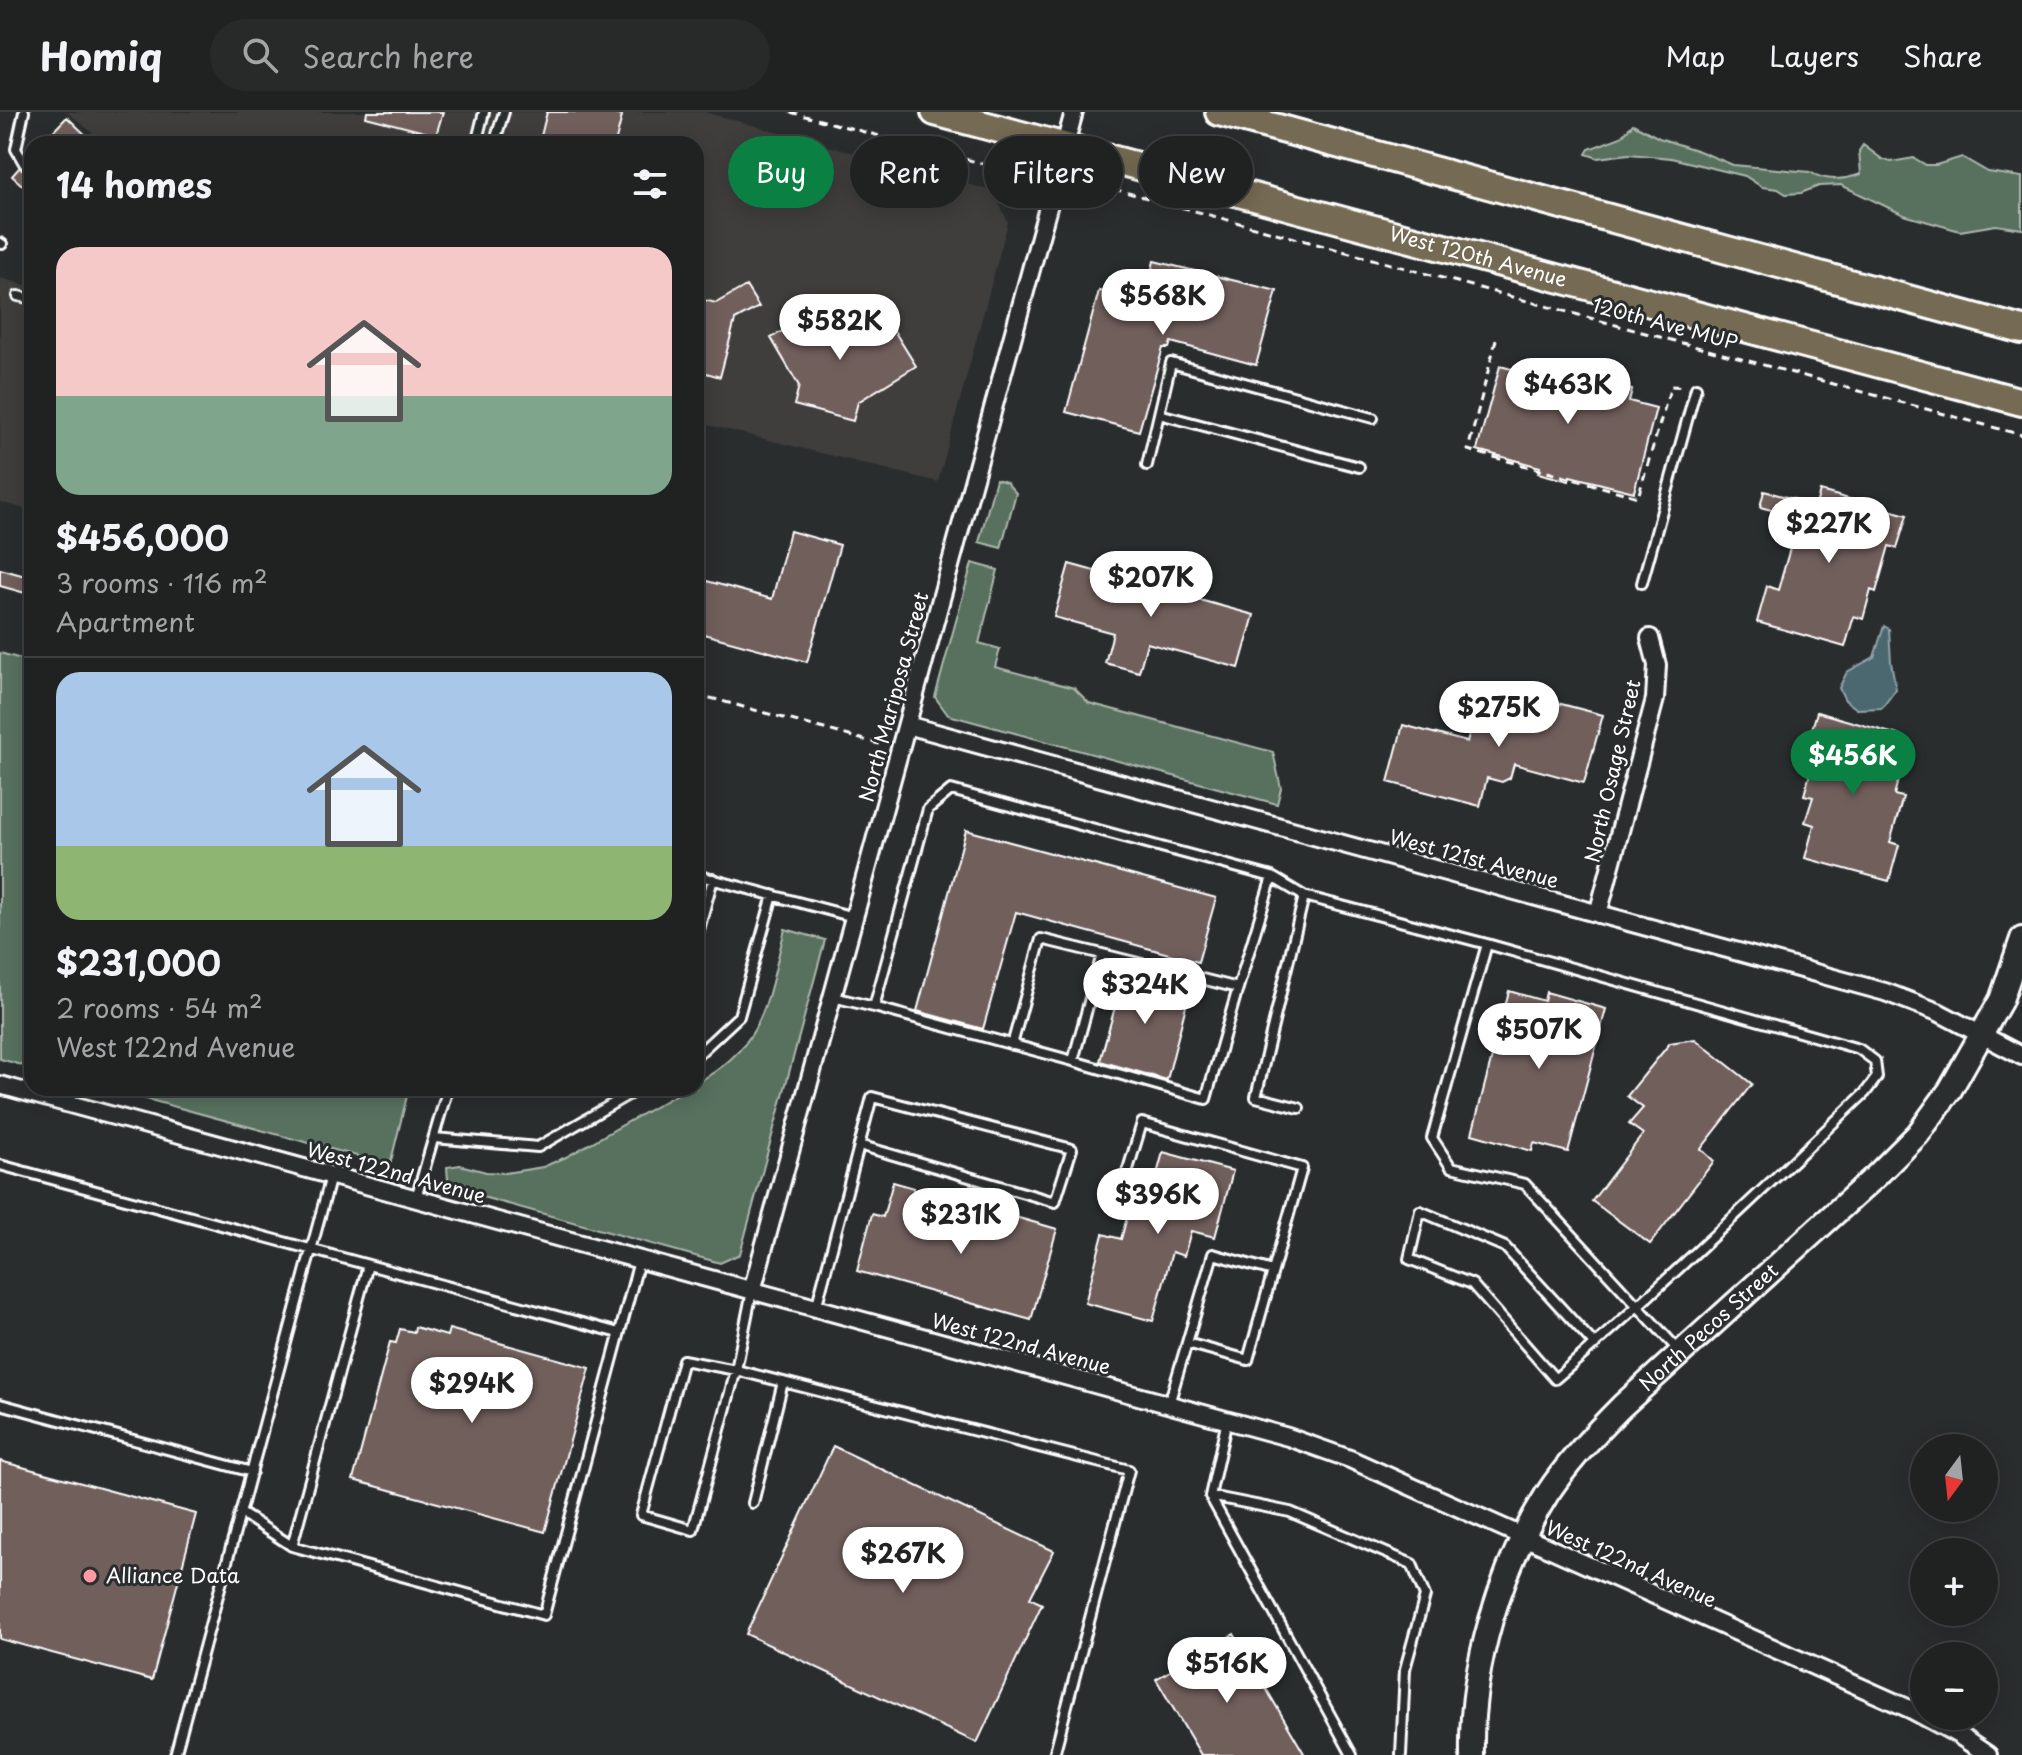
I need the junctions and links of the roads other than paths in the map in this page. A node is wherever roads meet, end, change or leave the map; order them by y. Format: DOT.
graph roads {
  1 [pos="24,112"];
  2 [pos="484,112"];
  3 [pos="504,112"];
  4 [pos="935,112"];
  5 [pos="1074,112"];
  6 [pos="1219,112"];
  7 [pos="478,136"];
  8 [pos="496,136"];
  9 [pos="997,136"];
  10 [pos="1068,136"];
  11 [pos="24,163"];
  12 [pos="1123,177"];
  13 [pos="1048,208"];
  14 [pos="18,296"];
  15 [pos="24,297"];
  16 [pos="2022,330"];
  17 [pos="1696,388"];
  18 [pos="2022,402"];
  19 [pos="1159,414"];
  20 [pos="1373,418"];
  21 [pos="1147,465"];
  22 [pos="1359,467"];
  23 [pos="1642,583"];
  24 [pos="1650,638"];
  25 [pos="907,725"];
  26 [pos="704,877"];
  27 [pos="1272,877"];
  28 [pos="713,879"];
  29 [pos="773,895"];
  30 [pos="1304,896"];
  31 [pos="704,911"];
  32 [pos="1598,914"];
  33 [pos="854,918"];
  34 [pos="2022,939"];
  35 [pos="1487,944"];
  36 [pos="1102,954"];
  37 [pos="1238,988"];
  38 [pos="832,997"];
  39 [pos="874,1007"];
  40 [pos="1983,1034"];
  41 [pos="1012,1045"];
  42 [pos="704,1049"];
  43 [pos="2022,1056"];
  44 [pos="1073,1061"];
  45 [pos="0,1085"];
  46 [pos="24,1092"];
  47 [pos="40,1096"];
  48 [pos="446,1096"];
  49 [pos="626,1096"];
  50 [pos="1299,1108"];
  51 [pos="434,1138"];
  52 [pos="859,1145"];
  53 [pos="0,1165"];
  54 [pos="331,1176"];
  55 [pos="1123,1186"];
  56 [pos="416,1199"];
  57 [pos="311,1250"];
  58 [pos="639,1261"];
  59 [pos="368,1265"];
  60 [pos="1273,1271"];
  61 [pos="752,1291"];
  62 [pos="1638,1307"];
  63 [pos="816,1309"];
  64 [pos="619,1333"];
  65 [pos="1187,1343"];
  66 [pos="1595,1345"];
  67 [pos="1681,1353"];
  68 [pos="736,1370"];
  69 [pos="783,1382"];
  70 [pos="0,1404"];
  71 [pos="1168,1405"];
  72 [pos="1227,1420"];
  73 [pos="252,1472"];
  74 [pos="1210,1496"];
  75 [pos="753,1503"];
  76 [pos="241,1513"];
  77 [pos="1523,1538"];
  78 [pos="292,1546"];
  79 [pos="175,1755"];
  80 [pos="1054,1755"];
  81 [pos="1352,1755"];
  82 [pos="1401,1755"];
  83 [pos="1472,1755"];
  84 [pos="1988,1755"];
  1 -- 11 [label="lane"];
  2 -- 7 [label="lane"];
  3 -- 8 [label="lane"];
  4 -- 9 [label="main road, West 120th Avenue"];
  5 -- 10 [label="street, North Mariposa Street"];
  6 -- 16 [label="main road"];
  12 -- 18 [label="main road, West 120th Avenue"];
  13 -- 25 [label="street, North Mariposa Street"];
  14 -- 15 [label="lane"];
  17 -- 23 [label="lane"];
  19 -- 20 [label="lane"];
  19 -- 21 [label="lane"];
  19 -- 22 [label="lane"];
  24 -- 32 [label="street, North Osage Street"];
  25 -- 32 [label="street, West 121st Avenue"];
  25 -- 33 [label="street, North Mariposa Street"];
  26 -- 28 [label="lane"];
  27 -- 30 [label="lane"];
  27 -- 37 [label="lane"];
  27 -- 39 [label="lane"];
  28 -- 29 [label="lane"];
  28 -- 31 [label="lane"];
  29 -- 33 [label="lane"];
  29 -- 42 [label="lane"];
  30 -- 35 [label="lane"];
  30 -- 50 [label="lane"];
  32 -- 40 [label="street, West 121st Avenue"];
  33 -- 38 [label="street, North Mariposa Street"];
  34 -- 40 [label="street, North Pecos Street"];
  35 -- 62 [label="lane"];
  35 -- 62 [label="lane"];
  36 -- 37 [label="lane"];
  36 -- 41 [label="lane"];
  36 -- 44 [label="lane"];
  37 -- 44 [label="lane"];
  38 -- 39 [label="lane"];
  38 -- 61 [label="street, North Mariposa Street"];
  39 -- 41 [label="lane"];
  40 -- 43 [label="street, West 121st Avenue"];
  40 -- 67 [label="street, North Pecos Street"];
  41 -- 44 [label="lane"];
  45 -- 46 [label="street, West 122nd Avenue"];
  47 -- 54 [label="street, West 122nd Avenue"];
  48 -- 51 [label="lane"];
  49 -- 51 [label="lane"];
  51 -- 56 [label="lane"];
  52 -- 52 [label="lane"];
  52 -- 63 [label="lane"];
  53 -- 57 [label="lane"];
  54 -- 56 [label="street, West 122nd Avenue"];
  54 -- 57 [label="lane"];
  55 -- 60 [label="lane"];
  56 -- 58 [label="street, West 122nd Avenue"];
  57 -- 59 [label="lane"];
  57 -- 73 [label="lane"];
  58 -- 61 [label="street, West 122nd Avenue"];
  58 -- 64 [label="lane"];
  59 -- 64 [label="lane"];
  59 -- 78 [label="lane"];
  60 -- 65 [label="lane"];
  60 -- 65 [label="lane"];
  61 -- 63 [label="street, West 122nd Avenue"];
  61 -- 68 [label="lane"];
  62 -- 66 [label="lane"];
  62 -- 67 [label="lane"];
  63 -- 71 [label="street, West 122nd Avenue"];
  64 -- 78 [label="lane"];
  65 -- 71 [label="lane"];
  66 -- 66 [label="lane"];
  67 -- 77 [label="street, North Pecos Street"];
  68 -- 68 [label="lane"];
  68 -- 69 [label="lane"];
  69 -- 75 [label="lane"];
  69 -- 80 [label="lane"];
  70 -- 73 [label="lane"];
  71 -- 72 [label="street, West 122nd Avenue"];
  72 -- 74 [label="lane"];
  72 -- 77 [label="street, West 122nd Avenue"];
  73 -- 76 [label="lane"];
  74 -- 81 [label="lane"];
  74 -- 82 [label="lane"];
  76 -- 78 [label="lane"];
  76 -- 79 [label="lane"];
  77 -- 83 [label="street, North Pecos Street"];
  77 -- 84 [label="street, West 122nd Avenue"];
}
